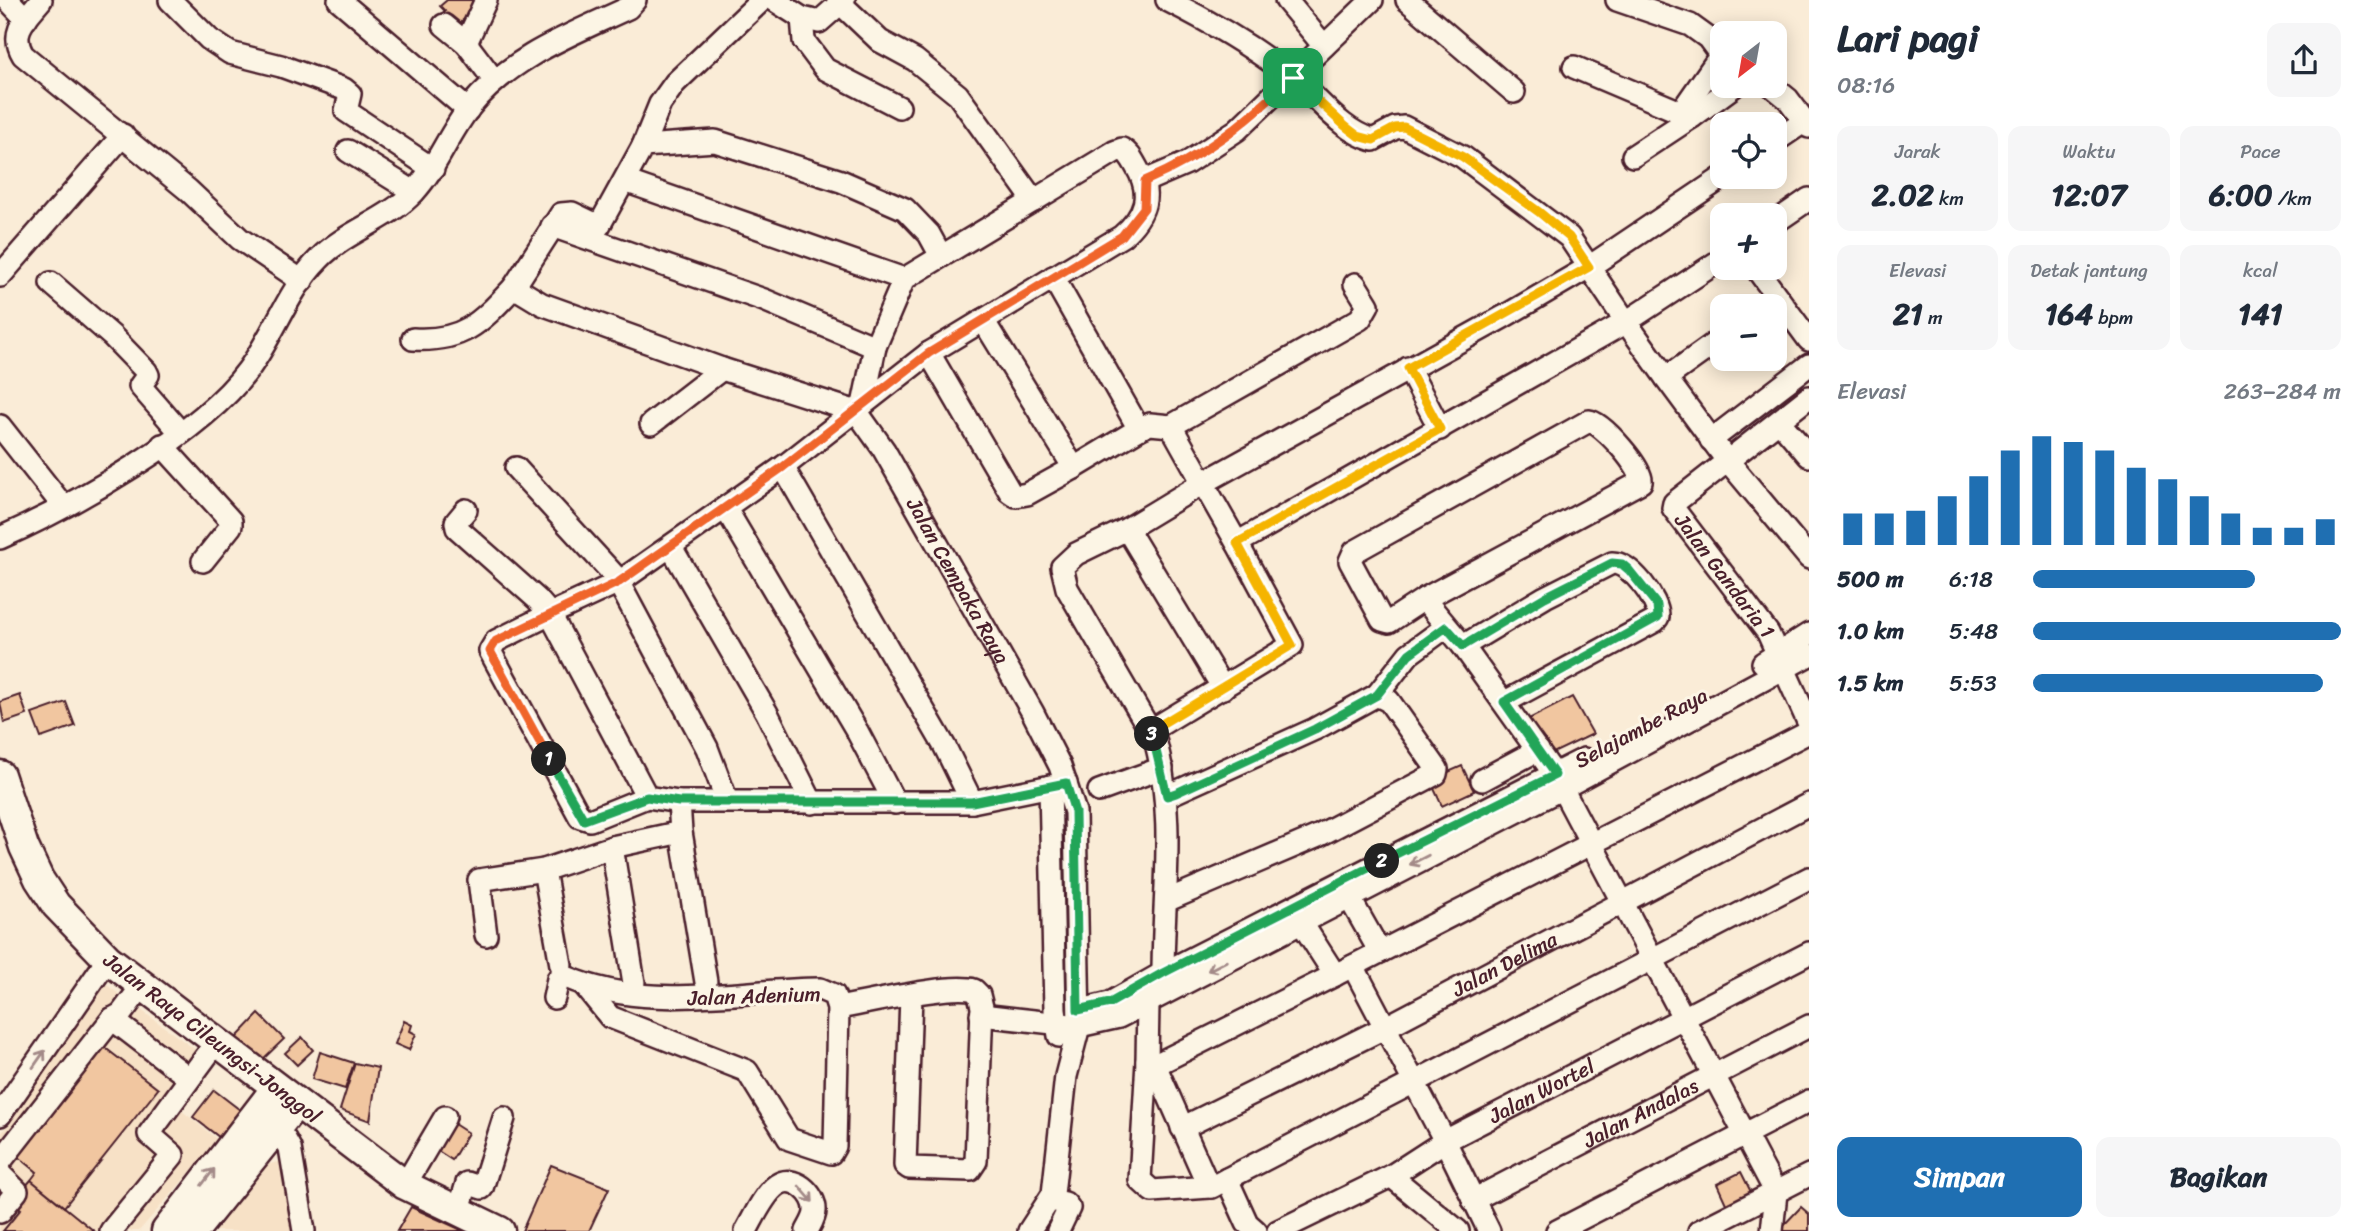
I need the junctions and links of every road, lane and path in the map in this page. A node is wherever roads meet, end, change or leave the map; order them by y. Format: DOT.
graph roads {
  1 [pos="8,0"];
  2 [pos="41,0"];
  3 [pos="170,0"];
  4 [pos="339,0"];
  5 [pos="486,0"];
  6 [pos="635,0"];
  7 [pos="762,0"];
  8 [pos="774,0"];
  9 [pos="1286,0"];
  10 [pos="1372,0"];
  11 [pos="1407,0"];
  12 [pos="1617,0"];
  13 [pos="842,2"];
  14 [pos="1182,3"];
  15 [pos="802,18"];
  16 [pos="26,19"];
  17 [pos="444,25"];
  18 [pos="1710,41"];
  19 [pos="466,43"];
  20 [pos="1324,46"];
  21 [pos="1574,67"];
  22 [pos="1710,75"];
  23 [pos="1293,78"];
  24 [pos="494,80"];
  25 [pos="1514,92"];
  26 [pos="1713,98"];
  27 [pos="1783,98"];
  28 [pos="899,107"];
  29 [pos="468,110"];
  30 [pos="1686,114"];
  31 [pos="1807,124"];
  32 [pos="123,135"];
  33 [pos="1787,135"];
  34 [pos="643,146"];
  35 [pos="348,151"];
  36 [pos="1633,156"];
  37 [pos="433,169"];
  38 [pos="625,181"];
  39 [pos="1145,181"];
  40 [pos="1710,186"];
  41 [pos="414,192"];
  42 [pos="1809,199"];
  43 [pos="1034,201"];
  44 [pos="1787,214"];
  45 [pos="552,226"];
  46 [pos="941,256"];
  47 [pos="1589,267"];
  48 [pos="1710,267"];
  49 [pos="0,276"];
  50 [pos="1053,278"];
  51 [pos="904,279"];
  52 [pos="302,281"];
  53 [pos="51,283"];
  54 [pos="1355,284"];
  55 [pos="514,287"];
  56 [pos="1787,317"];
  57 [pos="983,320"];
  58 [pos="1626,322"];
  59 [pos="413,339"];
  60 [pos="1809,340"];
  61 [pos="876,346"];
  62 [pos="1710,347"];
  63 [pos="929,353"];
  64 [pos="1809,365"];
  65 [pos="1408,368"];
  66 [pos="722,369"];
  67 [pos="1666,378"];
  68 [pos="1809,397"];
  69 [pos="860,409"];
  70 [pos="1780,422"];
  71 [pos="651,424"];
  72 [pos="0,426"];
  73 [pos="1171,426"];
  74 [pos="1139,429"];
  75 [pos="1440,429"];
  76 [pos="180,432"];
  77 [pos="162,445"];
  78 [pos="1720,451"];
  79 [pos="1809,456"];
  80 [pos="783,467"];
  81 [pos="516,468"];
  82 [pos="1074,468"];
  83 [pos="1203,482"];
  84 [pos="63,506"];
  85 [pos="726,509"];
  86 [pos="466,510"];
  87 [pos="1127,529"];
  88 [pos="0,538"];
  89 [pos="1237,543"];
  90 [pos="671,547"];
  91 [pos="1809,558"];
  92 [pos="203,561"];
  93 [pos="613,573"];
  94 [pos="545,608"];
  95 [pos="1435,613"];
  96 [pos="1809,634"];
  97 [pos="1463,646"];
  98 [pos="1809,654"];
  99 [pos="1779,661"];
  100 [pos="1223,688"];
  101 [pos="1377,695"];
  102 [pos="1504,702"];
  103 [pos="1809,724"];
  104 [pos="1809,732"];
  105 [pos="1157,748"];
  106 [pos="1538,750"];
  107 [pos="0,775"];
  108 [pos="1482,780"];
  109 [pos="1559,781"];
  110 [pos="1099,791"];
  111 [pos="1061,794"];
  112 [pos="1167,796"];
  113 [pos="647,797"];
  114 [pos="727,801"];
  115 [pos="972,802"];
  116 [pos="812,803"];
  117 [pos="894,803"];
  118 [pos="1809,804"];
  119 [pos="680,818"];
  120 [pos="1590,844"];
  121 [pos="612,847"];
  122 [pos="544,870"];
  123 [pos="1809,878"];
  124 [pos="1344,889"];
  125 [pos="1168,900"];
  126 [pos="1623,903"];
  127 [pos="1297,915"];
  128 [pos="486,935"];
  129 [pos="1380,952"];
  130 [pos="1809,953"];
  131 [pos="108,959"];
  132 [pos="1652,959"];
  133 [pos="561,964"];
  134 [pos="1344,970"];
  135 [pos="706,982"];
  136 [pos="634,983"];
  137 [pos="584,985"];
  138 [pos="142,986"];
  139 [pos="1158,989"];
  140 [pos="911,996"];
  141 [pos="554,998"];
  142 [pos="838,1008"];
  143 [pos="981,1015"];
  144 [pos="1067,1018"];
  145 [pos="1684,1018"];
  146 [pos="112,1019"];
  147 [pos="1809,1026"];
  148 [pos="1387,1027"];
  149 [pos="216,1043"];
  150 [pos="1151,1063"];
  151 [pos="1712,1076"];
  152 [pos="189,1078"];
  153 [pos="1415,1083"];
  154 [pos="286,1096"];
  155 [pos="1809,1101"];
  156 [pos="0,1115"];
  157 [pos="444,1117"];
  158 [pos="505,1118"];
  159 [pos="1182,1128"];
  160 [pos="274,1131"];
  161 [pos="1744,1134"];
  162 [pos="1445,1141"];
  163 [pos="0,1162"];
  164 [pos="0,1174"];
  165 [pos="1809,1175"];
  166 [pos="1391,1176"];
  167 [pos="1219,1183"];
  168 [pos="405,1185"];
  169 [pos="1776,1193"];
  170 [pos="1051,1199"];
  171 [pos="1473,1200"];
  172 [pos="0,1212"];
  173 [pos="458,1213"];
  174 [pos="111,1231"];
  175 [pos="166,1231"];
  176 [pos="194,1231"];
  177 [pos="304,1231"];
  178 [pos="500,1231"];
  179 [pos="746,1231"];
  180 [pos="807,1231"];
  181 [pos="1029,1231"];
  182 [pos="1058,1231"];
  183 [pos="1256,1231"];
  184 [pos="1278,1231"];
  185 [pos="1458,1231"];
  186 [pos="1489,1231"];
  187 [pos="1557,1231"];
  188 [pos="1699,1231"];
  189 [pos="1772,1231"];
  1 -- 16 [label="street"];
  2 -- 16 [label="street"];
  3 -- 37 [label="street"];
  4 -- 29 [label="street"];
  5 -- 19 [label="street"];
  6 -- 24 [label="street"];
  7 -- 34 [label="street"];
  8 -- 15 [label="street"];
  9 -- 20 [label="street"];
  10 -- 20 [label="street"];
  11 -- 25 [label="street"];
  12 -- 18 [label="street"];
  13 -- 15 [label="street"];
  13 -- 43 [label="street"];
  14 -- 23 [label="street"];
  15 -- 28 [label="street"];
  16 -- 32 [label="street"];
  17 -- 19 [label="street"];
  19 -- 24 [label="street"];
  20 -- 23 [label="street"];
  21 -- 30 [label="street"];
  22 -- 30 [label="street"];
  23 -- 39 [label="street"];
  23 -- 47 [label="street"];
  24 -- 29 [label="street"];
  26 -- 30 [label="street"];
  27 -- 31 [label="street"];
  29 -- 37 [label="street"];
  30 -- 36 [label="street"];
  31 -- 33 [label="street"];
  32 -- 49 [label="street"];
  32 -- 52 [label="street"];
  34 -- 38 [label="street"];
  34 -- 46 [label="street"];
  35 -- 41 [label="street"];
  37 -- 41 [label="street"];
  38 -- 45 [label="street"];
  38 -- 51 [label="street"];
  39 -- 43 [label="street"];
  39 -- 50 [label="street"];
  40 -- 47 [label="street"];
  41 -- 52 [label="street"];
  42 -- 44 [label="street"];
  43 -- 46 [label="street"];
  45 -- 55 [label="street"];
  45 -- 61 [label="street"];
  46 -- 51 [label="street"];
  47 -- 58 [label="street"];
  47 -- 65 [label="street"];
  48 -- 58 [label="street"];
  50 -- 57 [label="street"];
  50 -- 74 [label="street"];
  51 -- 61 [label="street"];
  52 -- 76 [label="street"];
  53 -- 76 [label="street"];
  54 -- 73 [label="street"];
  55 -- 59 [label="street"];
  55 -- 66 [label="street"];
  56 -- 60 [label="street"];
  57 -- 63 [label="street"];
  57 -- 82 [label="street"];
  58 -- 67 [label="street"];
  58 -- 75 [label="street"];
  61 -- 69 [label="street"];
  62 -- 67 [label="street"];
  63 -- 69 [label="street"];
  63 -- 82 [label="street"];
  64 -- 78 [label="street"];
  65 -- 75 [label="street"];
  65 -- 83 [label="street"];
  66 -- 69 [label="street"];
  66 -- 71 [label="street"];
  67 -- 78 [label="street"];
  68 -- 70 [label="street, Jalan Gandaria 1"];
  69 -- 80 [label="street"];
  69 -- 111 [label="street, Jalan Cempaka Raya"];
  70 -- 78 [label="street, Jalan Gandaria 1"];
  70 -- 79 [label="street"];
  72 -- 84 [label="street"];
  73 -- 74 [label="street"];
  73 -- 83 [label="street"];
  74 -- 82 [label="street"];
  75 -- 89 [label="street"];
  76 -- 77 [label="street"];
  77 -- 84 [label="street"];
  77 -- 92 [label="street"];
  78 -- 91 [label="street"];
  78 -- 99 [label="street, Jalan Gandaria 1"];
  80 -- 85 [label="street"];
  80 -- 115 [label="street"];
  81 -- 93 [label="street"];
  83 -- 87 [label="street"];
  83 -- 89 [label="street"];
  84 -- 88 [label="street"];
  85 -- 90 [label="street"];
  85 -- 117 [label="street"];
  86 -- 94 [label="street"];
  87 -- 100 [label="street"];
  87 -- 105 [label="street"];
  89 -- 100 [label="street"];
  90 -- 93 [label="street"];
  90 -- 116 [label="street"];
  93 -- 94 [label="street"];
  93 -- 114 [label="street"];
  94 -- 113 [label="street"];
  94 -- 113 [label="street"];
  95 -- 95 [label="street"];
  95 -- 97 [label="street"];
  95 -- 101 [label="street"];
  96 -- 99 [label="street, Selajambe Raya"];
  97 -- 102 [label="street"];
  97 -- 102 [label="street"];
  98 -- 99 [label="street"];
  99 -- 103 [label="street"];
  99 -- 109 [label="street, Selajambe Raya"];
  100 -- 105 [label="street"];
  101 -- 112 [label="street"];
  101 -- 125 [label="street"];
  102 -- 106 [label="street"];
  104 -- 120 [label="street"];
  105 -- 110 [label="street"];
  105 -- 112 [label="street"];
  106 -- 108 [label="street"];
  106 -- 109 [label="street"];
  107 -- 131 [label="main road, Jalan Raya Cileungsi-Jonggol"];
  109 -- 120 [label="street"];
  109 -- 124 [label="street, Selajambe Raya"];
  111 -- 115 [label="street"];
  111 -- 144 [label="street"];
  112 -- 125 [label="street"];
  113 -- 119 [label="street"];
  114 -- 116 [label="street"];
  114 -- 119 [label="street"];
  115 -- 117 [label="street"];
  116 -- 117 [label="street"];
  118 -- 126 [label="street, Jalan Delima"];
  119 -- 121 [label="street"];
  119 -- 135 [label="street"];
  120 -- 126 [label="street"];
  120 -- 129 [label="street"];
  121 -- 122 [label="street"];
  121 -- 136 [label="street"];
  122 -- 128 [label="street"];
  122 -- 133 [label="street"];
  123 -- 132 [label="street"];
  124 -- 127 [label="street, Selajambe Raya"];
  124 -- 129 [label="street"];
  125 -- 139 [label="street"];
  126 -- 132 [label="street"];
  126 -- 148 [label="street, Jalan Delima"];
  127 -- 134 [label="street"];
  127 -- 139 [label="street, Selajambe Raya"];
  129 -- 134 [label="street"];
  130 -- 145 [label="street, Jalan Wortel"];
  131 -- 138 [label="main road, Jalan Raya Cileungsi-Jonggol"];
  156 -- 131 [label="street, one-way"];
  132 -- 145 [label="street"];
  132 -- 153 [label="street"];
  134 -- 148 [label="street"];
  134 -- 150 [label="street"];
  137 -- 141 [label="street, Jalan Adenium"];
  137 -- 142 [label="street, Jalan Adenium"];
  137 -- 142 [label="street"];
  138 -- 146 [label="street"];
  138 -- 149 [label="main road, Jalan Raya Cileungsi-Jonggol"];
  139 -- 144 [label="street"];
  139 -- 144 [label="street"];
  139 -- 150 [label="street"];
  140 -- 142 [label="street, Jalan Adenium"];
  140 -- 143 [label="street, Jalan Adenium"];
  140 -- 143 [label="street"];
  143 -- 144 [label="street"];
  144 -- 170 [label="street"];
  145 -- 151 [label="street"];
  145 -- 162 [label="street, Jalan Wortel"];
  146 -- 152 [label="street"];
  146 -- 163 [label="street"];
  147 -- 151 [label="street, Jalan Andalas"];
  148 -- 153 [label="street"];
  148 -- 159 [label="street, Jalan Delima"];
  149 -- 152 [label="street"];
  149 -- 154 [label="main road, Jalan Raya Cileungsi-Jonggol"];
  150 -- 159 [label="street"];
  150 -- 167 [label="street"];
  151 -- 161 [label="street"];
  151 -- 171 [label="street, Jalan Andalas"];
  152 -- 174 [label="street"];
  153 -- 162 [label="street"];
  153 -- 167 [label="street"];
  154 -- 160 [label="main road"];
  154 -- 168 [label="main road, Jalan Raya Cileungsi-Jonggol"];
  175 -- 154 [label="main road, one-way"];
  155 -- 161 [label="street"];
  157 -- 168 [label="street"];
  158 -- 173 [label="street"];
  159 -- 167 [label="street"];
  160 -- 176 [label="main road"];
  160 -- 177 [label="street"];
  161 -- 169 [label="street"];
  161 -- 187 [label="street"];
  162 -- 166 [label="street, Jalan Wortel"];
  162 -- 171 [label="street"];
  164 -- 172 [label="street"];
  165 -- 169 [label="street"];
  166 -- 184 [label="street, Jalan Wortel"];
  166 -- 185 [label="street"];
  167 -- 183 [label="street"];
  168 -- 173 [label="main road, Jalan Raya Cileungsi-Jonggol"];
  169 -- 188 [label="street"];
  169 -- 189 [label="street"];
  170 -- 181 [label="street"];
  170 -- 182 [label="street"];
  171 -- 186 [label="street"];
  173 -- 178 [label="main road, Jalan Raya Cileungsi-Jonggol"];
  179 -- 180 [label="street, one-way"];
}
